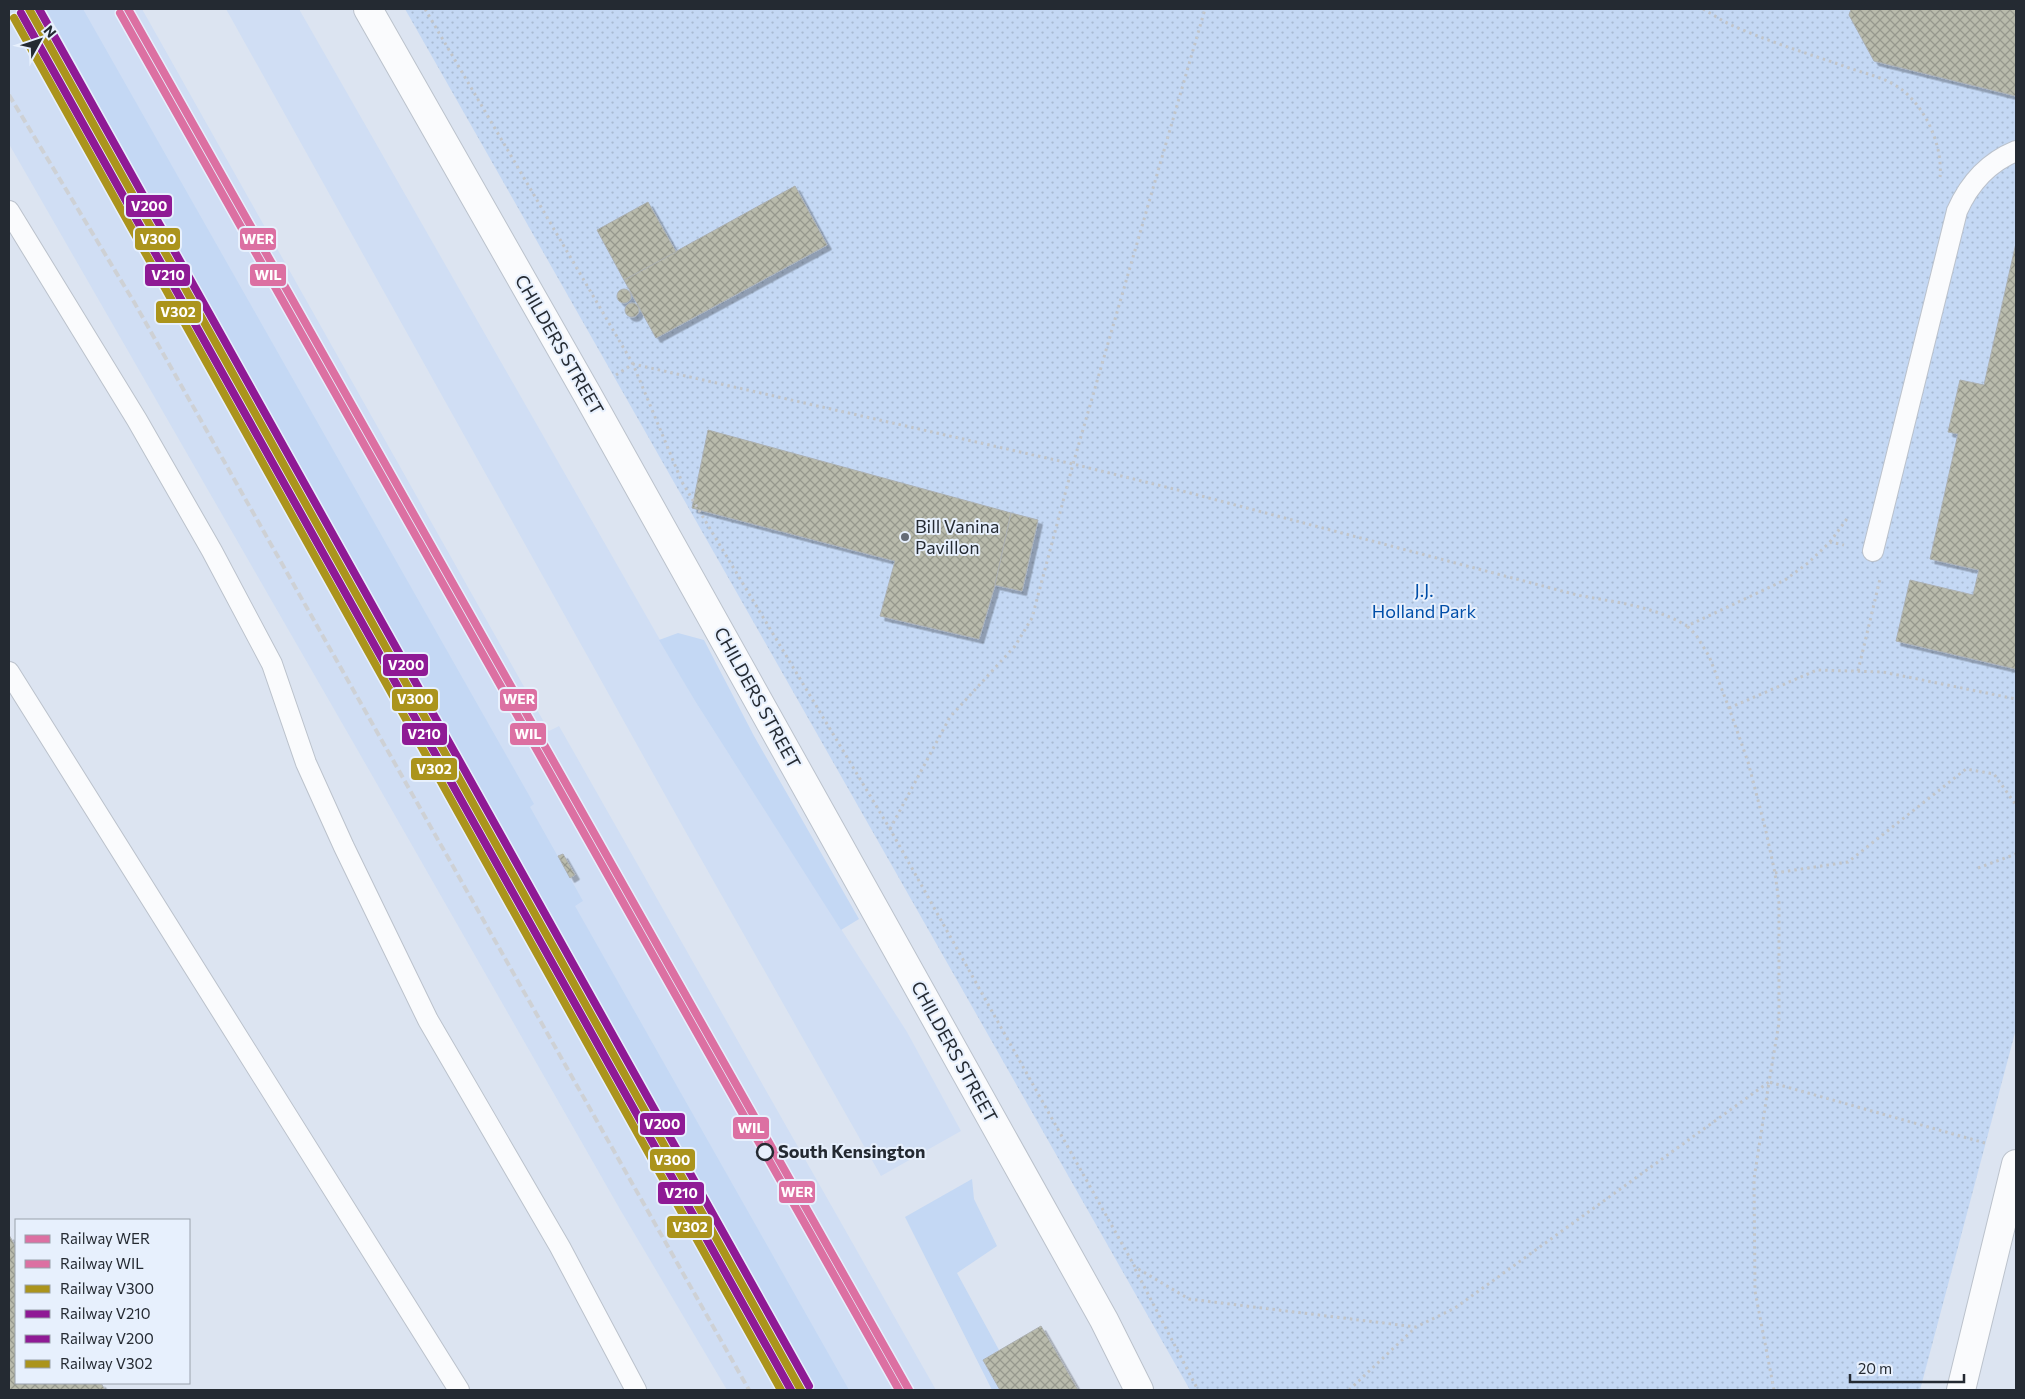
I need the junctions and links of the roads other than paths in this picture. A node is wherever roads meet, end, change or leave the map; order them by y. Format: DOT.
graph roads {
  1 [pos="368,9"];
  2 [pos="2016,151"];
  3 [pos="9,211"];
  4 [pos="1873,551"];
  5 [pos="9,672"];
  6 [pos="2016,1164"];
  7 [pos="458,1390"];
  8 [pos="636,1390"];
  9 [pos="1139,1390"];
  10 [pos="1961,1390"];
  1 -- 9 [label="street, CHILDERS STREET"];
  2 -- 4 [label="lane"];
  3 -- 8 [label="lane"];
  5 -- 7 [label="lane"];
  6 -- 10 [label="street"];
}
